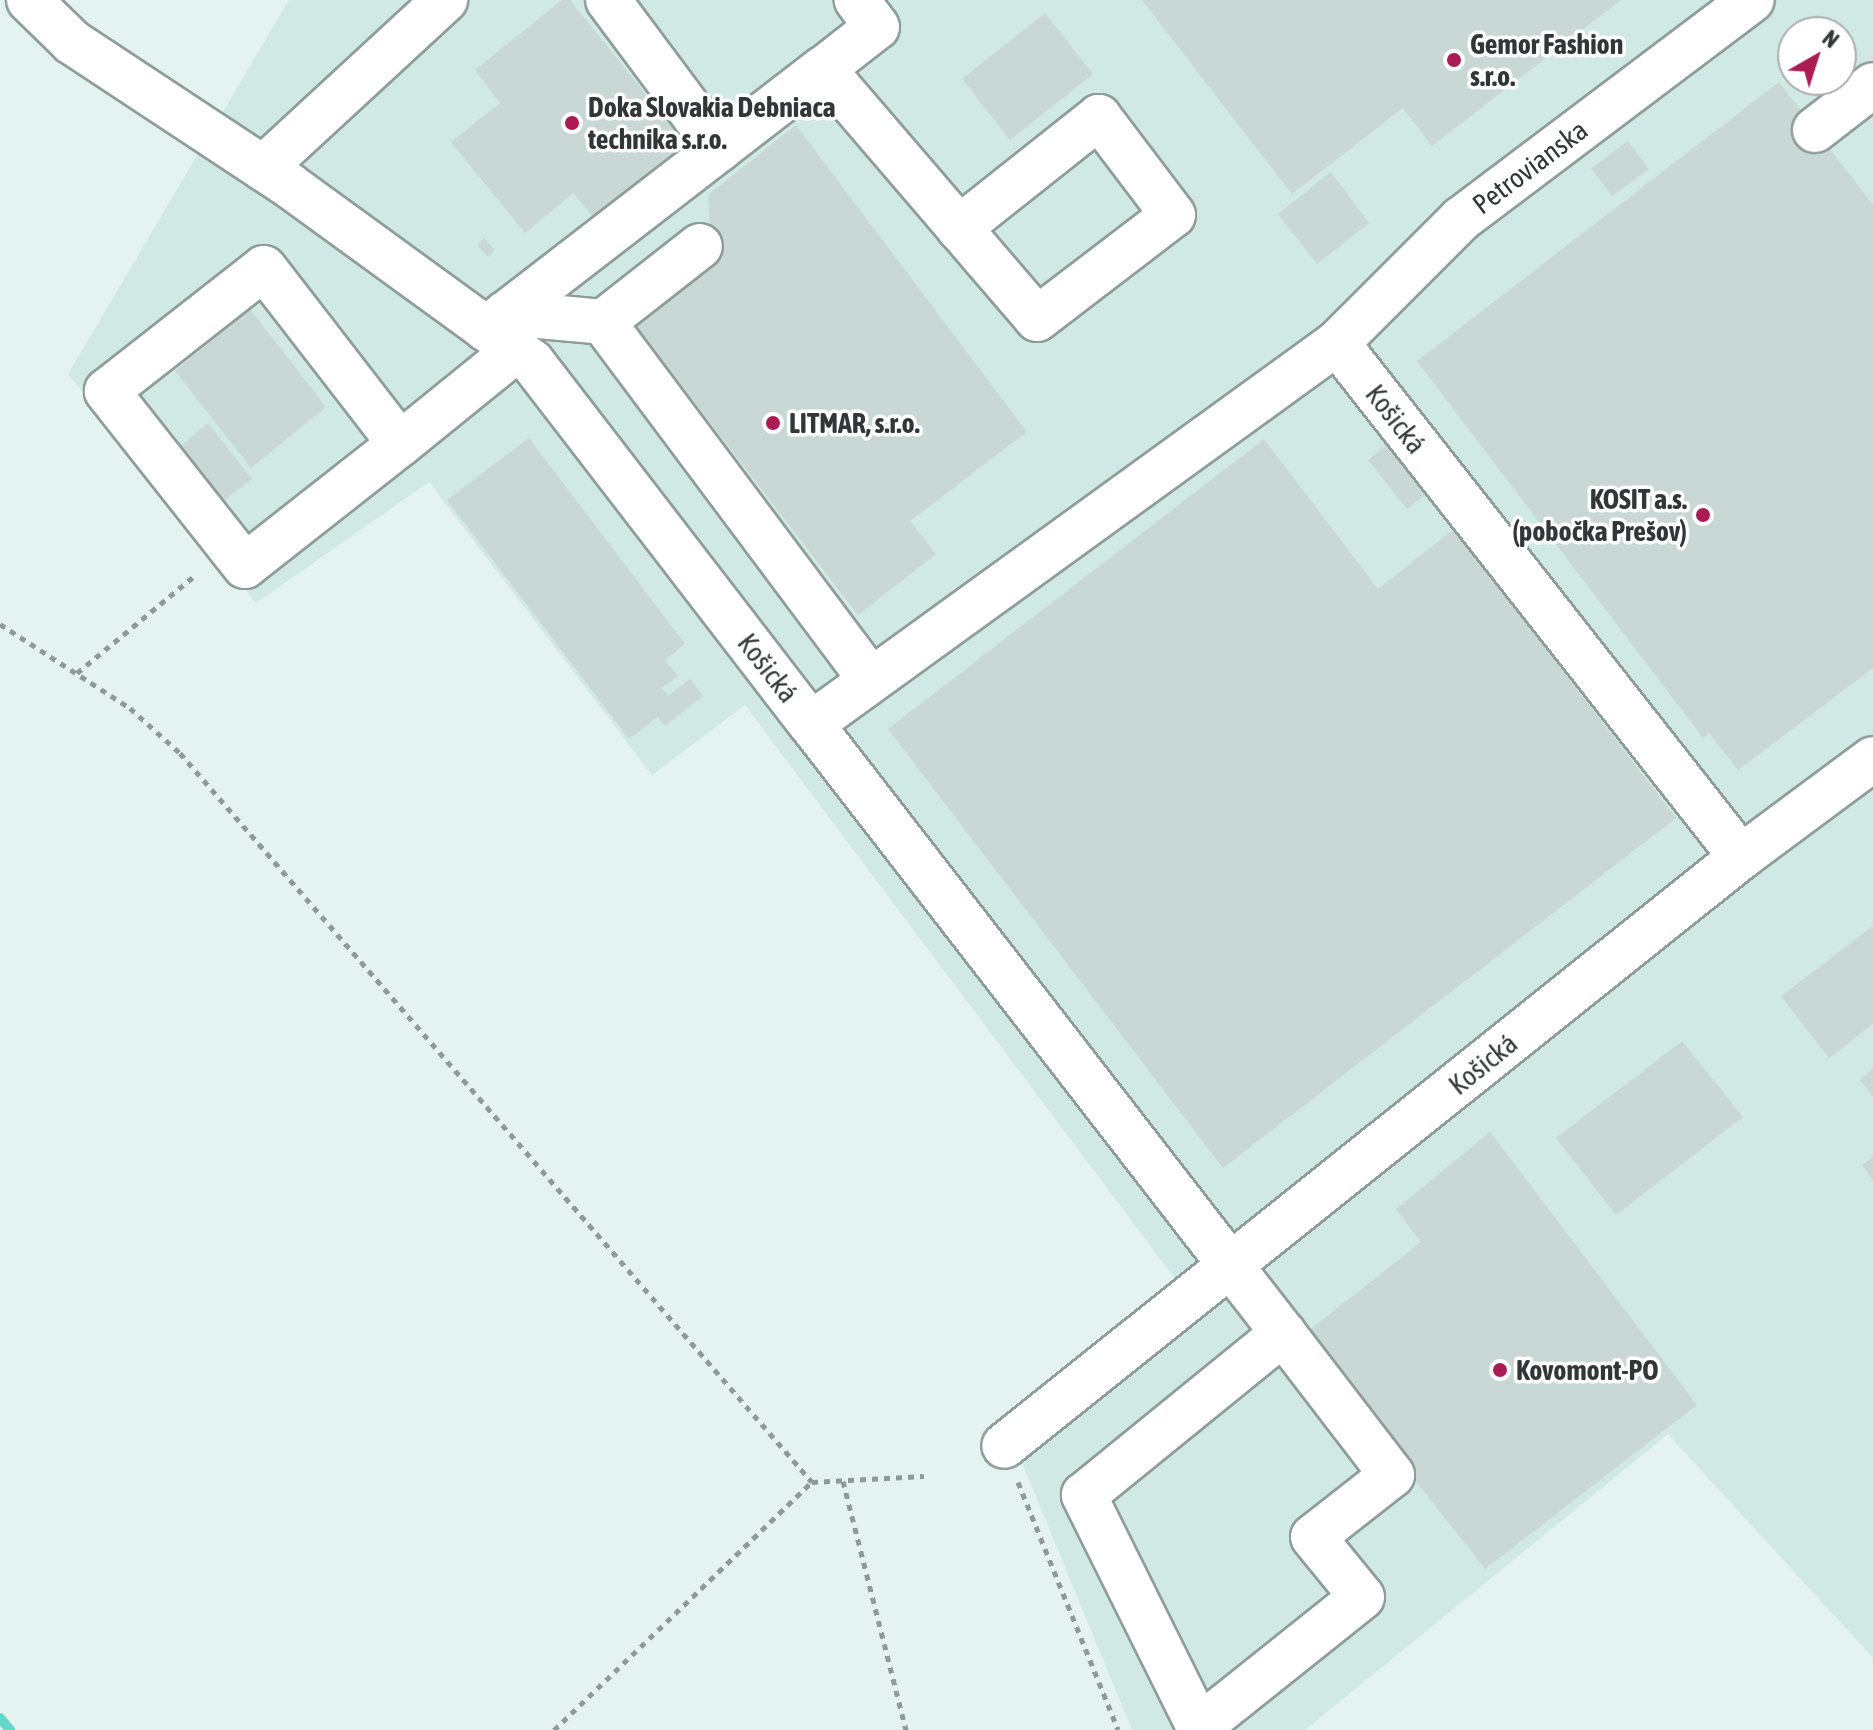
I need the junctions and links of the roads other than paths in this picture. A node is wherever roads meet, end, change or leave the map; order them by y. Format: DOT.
graph roads {
  1 [pos="29,0"];
  2 [pos="445,0"];
  3 [pos="608,0"];
  4 [pos="857,0"];
  5 [pos="1752,0"];
  6 [pos="823,69"];
  7 [pos="1873,85"];
  8 [pos="1815,130"];
  9 [pos="719,149"];
  10 [pos="277,177"];
  11 [pos="959,228"];
  12 [pos="700,246"];
  13 [pos="603,322"];
  14 [pos="503,331"];
  15 [pos="1337,343"];
  16 [pos="400,444"];
  17 [pos="871,680"];
  18 [pos="811,724"];
  19 [pos="1873,759"];
  20 [pos="1741,857"];
  21 [pos="1231,1266"];
  22 [pos="1283,1333"];
  23 [pos="1004,1446"];
  1 -- 10 [label="lane, Košická"];
  2 -- 10 [label="lane"];
  3 -- 9 [label="lane"];
  4 -- 6 [label="lane"];
  5 -- 15 [label="lane, Petrovianska"];
  6 -- 9 [label="lane"];
  6 -- 11 [label="lane"];
  7 -- 8 [label="lane"];
  9 -- 14 [label="lane"];
  10 -- 14 [label="lane, Košická"];
  11 -- 11 [label="lane"];
  12 -- 13 [label="lane"];
  13 -- 14 [label="lane"];
  13 -- 17 [label="lane"];
  14 -- 16 [label="lane"];
  14 -- 18 [label="lane, Košická"];
  15 -- 17 [label="lane, Košická"];
  15 -- 20 [label="lane, Košická"];
  16 -- 16 [label="lane"];
  17 -- 18 [label="lane, Košická"];
  18 -- 21 [label="lane"];
  19 -- 20 [label="lane"];
  20 -- 21 [label="lane, Košická"];
  21 -- 22 [label="lane"];
  21 -- 23 [label="lane, Košická"];
  22 -- 22 [label="lane"];
}
